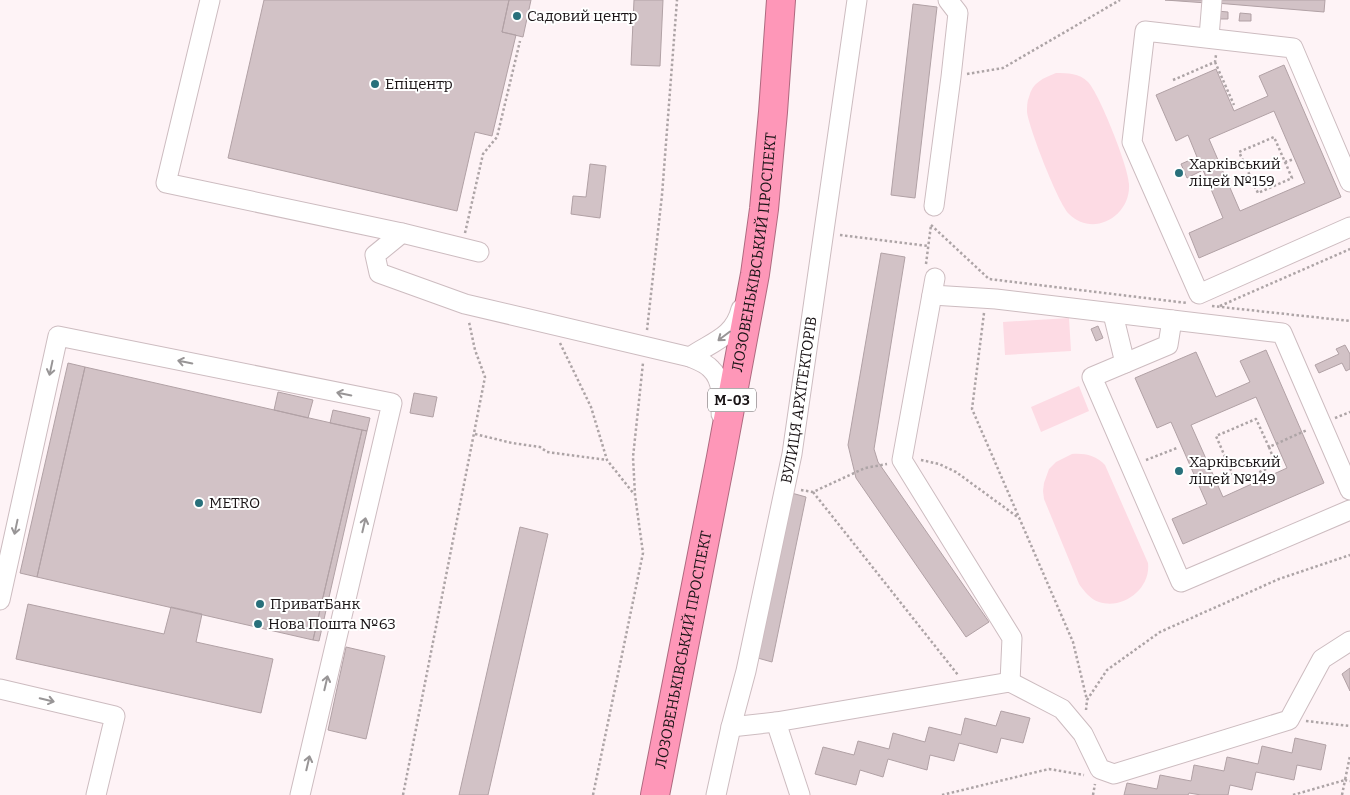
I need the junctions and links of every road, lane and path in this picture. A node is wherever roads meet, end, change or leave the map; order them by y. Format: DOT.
graph roads {
  1 [pos="210,0"];
  2 [pos="676,0"];
  3 [pos="857,0"];
  4 [pos="948,0"];
  5 [pos="1120,0"];
  6 [pos="1212,0"];
  7 [pos="779,3"];
  8 [pos="1213,38"];
  9 [pos="520,41"];
  10 [pos="1215,62"];
  11 [pos="951,77"];
  12 [pos="1173,80"];
  13 [pos="1234,105"];
  14 [pos="1294,158"];
  15 [pos="1285,162"];
  16 [pos="1350,182"];
  17 [pos="934,206"];
  18 [pos="764,209"];
  19 [pos="1350,227"];
  20 [pos="402,232"];
  21 [pos="824,232"];
  22 [pos="462,241"];
  23 [pos="928,246"];
  24 [pos="1350,249"];
  25 [pos="479,252"];
  26 [pos="989,279"];
  27 [pos="933,287"];
  28 [pos="985,300"];
  29 [pos="465,304"];
  30 [pos="1190,304"];
  31 [pos="1209,306"];
  32 [pos="1219,307"];
  33 [pos="1113,314"];
  34 [pos="1172,320"];
  35 [pos="1350,321"];
  36 [pos="551,324"];
  37 [pos="645,346"];
  38 [pos="690,357"];
  39 [pos="1124,363"];
  40 [pos="1322,424"];
  41 [pos="475,434"];
  42 [pos="1269,447"];
  43 [pos="1177,448"];
  44 [pos="607,460"];
  45 [pos="902,460"];
  46 [pos="1131,466"];
  47 [pos="716,483"];
  48 [pos="785,486"];
  49 [pos="1350,490"];
  50 [pos="813,492"];
  51 [pos="634,495"];
  52 [pos="1350,510"];
  53 [pos="1020,519"];
  54 [pos="1350,555"];
  55 [pos="0,600"];
  56 [pos="1350,641"];
  57 [pos="1010,682"];
  58 [pos="0,689"];
  59 [pos="970,689"];
  60 [pos="1087,700"];
  61 [pos="1289,720"];
  62 [pos="776,722"];
  63 [pos="1350,726"];
  64 [pos="731,727"];
  65 [pos="1083,734"];
  66 [pos="1350,756"];
  67 [pos="1087,776"];
  68 [pos="1345,780"];
  69 [pos="1350,781"];
  70 [pos="96,795"];
  71 [pos="300,795"];
  72 [pos="403,795"];
  73 [pos="593,795"];
  74 [pos="655,795"];
  75 [pos="716,795"];
  76 [pos="800,795"];
  77 [pos="942,795"];
  78 [pos="1293,795"];
  79 [pos="1342,795"];
  1 -- 20 [label="street"];
  2 -- 37 [label="path"];
  3 -- 21 [label="street, ВУЛИЦЯ АРХІТЕКТОРІВ"];
  4 -- 11 [label="street"];
  5 -- 11 [label="path"];
  6 -- 8 [label="street"];
  7 -- 18 [label="highway, ЛОЗОВЕНЬКІВСЬКИЙ ПРОСПЕКТ / М-03"];
  8 -- 10 [label="path"];
  8 -- 16 [label="street"];
  8 -- 19 [label="street"];
  9 -- 22 [label="path"];
  10 -- 12 [label="path"];
  10 -- 13 [label="path"];
  11 -- 17 [label="street"];
  14 -- 15 [label="path"];
  15 -- 15 [label="path"];
  18 -- 38 [label="street, one-way"];
  18 -- 47 [label="highway, ЛОЗОВЕНЬКІВСЬКИЙ ПРОСПЕКТ / М-03"];
  20 -- 25 [label="street"];
  20 -- 29 [label="street"];
  21 -- 23 [label="path"];
  21 -- 48 [label="street, ВУЛИЦЯ АРХІТЕКТОРІВ"];
  23 -- 26 [label="path"];
  23 -- 27 [label="path"];
  24 -- 32 [label="path"];
  26 -- 28 [label="path"];
  26 -- 30 [label="path"];
  27 -- 28 [label="street"];
  27 -- 45 [label="street"];
  28 -- 33 [label="street"];
  28 -- 53 [label="path"];
  29 -- 36 [label="street"];
  29 -- 41 [label="path"];
  31 -- 32 [label="path"];
  32 -- 35 [label="path"];
  33 -- 34 [label="street"];
  33 -- 39 [label="street"];
  34 -- 39 [label="street"];
  34 -- 40 [label="street"];
  36 -- 37 [label="street"];
  36 -- 44 [label="path"];
  37 -- 38 [label="street"];
  37 -- 51 [label="path"];
  38 -- 47 [label="street"];
  39 -- 46 [label="street"];
  40 -- 42 [label="path"];
  40 -- 49 [label="street"];
  41 -- 44 [label="path"];
  41 -- 72 [label="path"];
  42 -- 42 [label="path"];
  43 -- 46 [label="path"];
  44 -- 51 [label="path"];
  45 -- 50 [label="path"];
  45 -- 53 [label="path"];
  45 -- 57 [label="street"];
  46 -- 52 [label="street"];
  47 -- 74 [label="highway, ЛОЗОВЕНЬКІВСЬКИЙ ПРОСПЕКТ / М-03"];
  48 -- 50 [label="path"];
  48 -- 64 [label="street, ВУЛИЦЯ АРХІТЕКТОРІВ"];
  50 -- 59 [label="path"];
  51 -- 73 [label="path"];
  53 -- 60 [label="path"];
  54 -- 60 [label="path"];
  71 -- 55 [label="street, one-way"];
  56 -- 61 [label="street"];
  57 -- 59 [label="street"];
  57 -- 65 [label="street"];
  58 -- 70 [label="street, one-way"];
  59 -- 62 [label="street"];
  60 -- 65 [label="path"];
  61 -- 63 [label="path"];
  61 -- 65 [label="street"];
  62 -- 64 [label="street"];
  62 -- 76 [label="street"];
  64 -- 75 [label="street, ВУЛИЦЯ АРХІТЕКТОРІВ"];
  66 -- 68 [label="path"];
  67 -- 77 [label="path"];
  68 -- 69 [label="path"];
  68 -- 78 [label="path"];
  68 -- 79 [label="path"];
}
